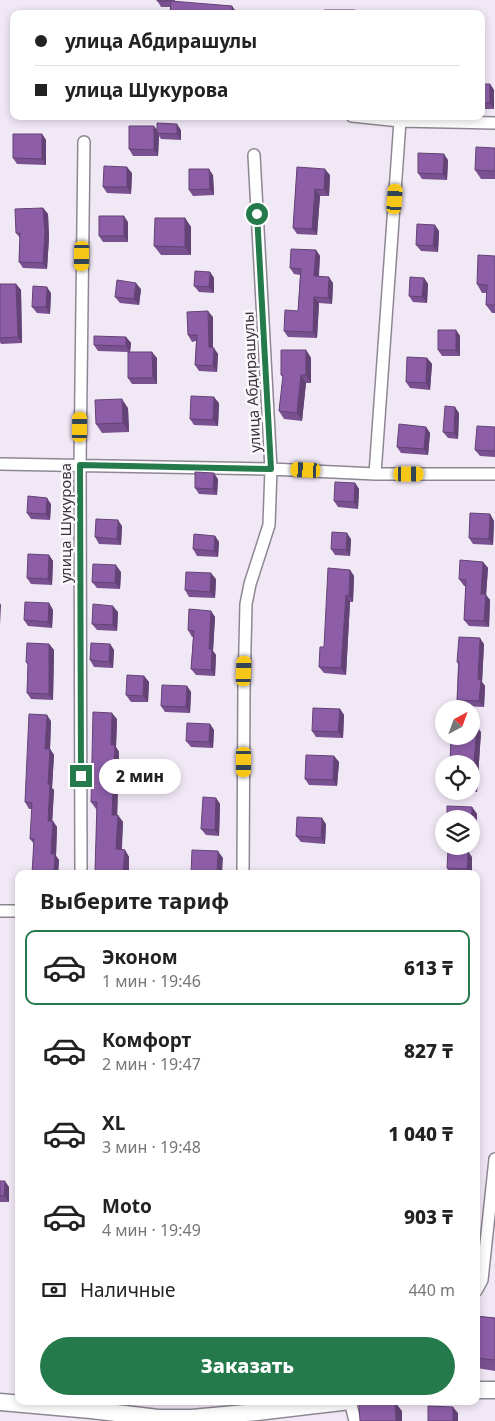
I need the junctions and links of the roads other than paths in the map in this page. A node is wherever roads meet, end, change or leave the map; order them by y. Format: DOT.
graph roads {
  1 [pos="390,120"];
  2 [pos="400,121"];
  3 [pos="495,123"];
  4 [pos="84,142"];
  5 [pos="254,155"];
  6 [pos="0,464"];
  7 [pos="80,465"];
  8 [pos="271,469"];
  9 [pos="375,474"];
  10 [pos="495,474"];
  11 [pos="81,870"];
  12 [pos="243,870"];
  13 [pos="0,911"];
  14 [pos="15,911"];
  15 [pos="495,1159"];
  16 [pos="480,1284"];
  17 [pos="480,1390"];
  18 [pos="495,1390"];
  19 [pos="0,1402"];
  20 [pos="15,1403"];
  21 [pos="68,1405"];
  22 [pos="288,1405"];
  23 [pos="351,1405"];
  24 [pos="91,1406"];
  25 [pos="257,1407"];
  26 [pos="355,1421"];
  1 -- 2 [label="street"];
  2 -- 3 [label="street"];
  2 -- 9 [label="street"];
  4 -- 7 [label="street, улица Шукурова"];
  5 -- 8 [label="street, улица Абдирашулы"];
  6 -- 7 [label="street"];
  7 -- 8 [label="street"];
  7 -- 11 [label="street, улица Шукурова"];
  8 -- 9 [label="street"];
  8 -- 12 [label="street, улица Абдирашулы"];
  9 -- 10 [label="street"];
  13 -- 14 [label="street"];
  15 -- 16 [label="street"];
  17 -- 18 [label="street"];
  19 -- 20 [label="street"];
  21 -- 24 [label="street"];
  22 -- 25 [label="street"];
  23 -- 26 [label="street"];
  24 -- 25 [label="street"];
}
